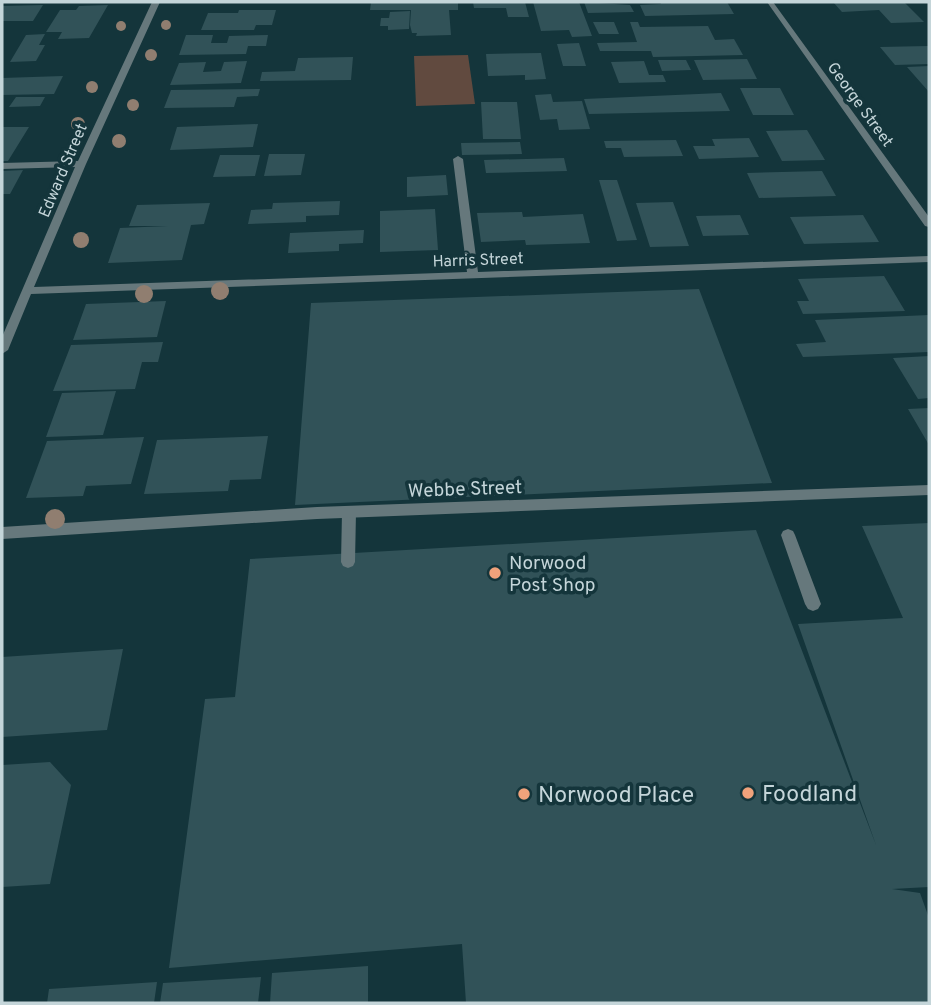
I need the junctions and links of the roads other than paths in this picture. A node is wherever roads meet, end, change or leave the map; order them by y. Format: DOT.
graph roads {
  1 [pos="770,2"];
  2 [pos="154,3"];
  3 [pos="458,159"];
  4 [pos="80,164"];
  5 [pos="2,166"];
  6 [pos="929,224"];
  7 [pos="929,259"];
  8 [pos="473,275"];
  9 [pos="27,291"];
  10 [pos="2,350"];
  11 [pos="929,490"];
  12 [pos="349,512"];
  13 [pos="2,533"];
  14 [pos="788,534"];
  15 [pos="348,562"];
  16 [pos="813,604"];
  1 -- 6 [label="street, George Street"];
  2 -- 4 [label="street, Edward Street"];
  3 -- 8 [label="street"];
  4 -- 5 [label="street"];
  4 -- 9 [label="street, Edward Street"];
  7 -- 8 [label="street, Harris Street"];
  8 -- 9 [label="street, Harris Street"];
  9 -- 10 [label="street, Edward Street"];
  11 -- 12 [label="street, Webbe Street"];
  12 -- 13 [label="street, Webbe Street"];
  12 -- 15 [label="street"];
  14 -- 16 [label="street"];
}
